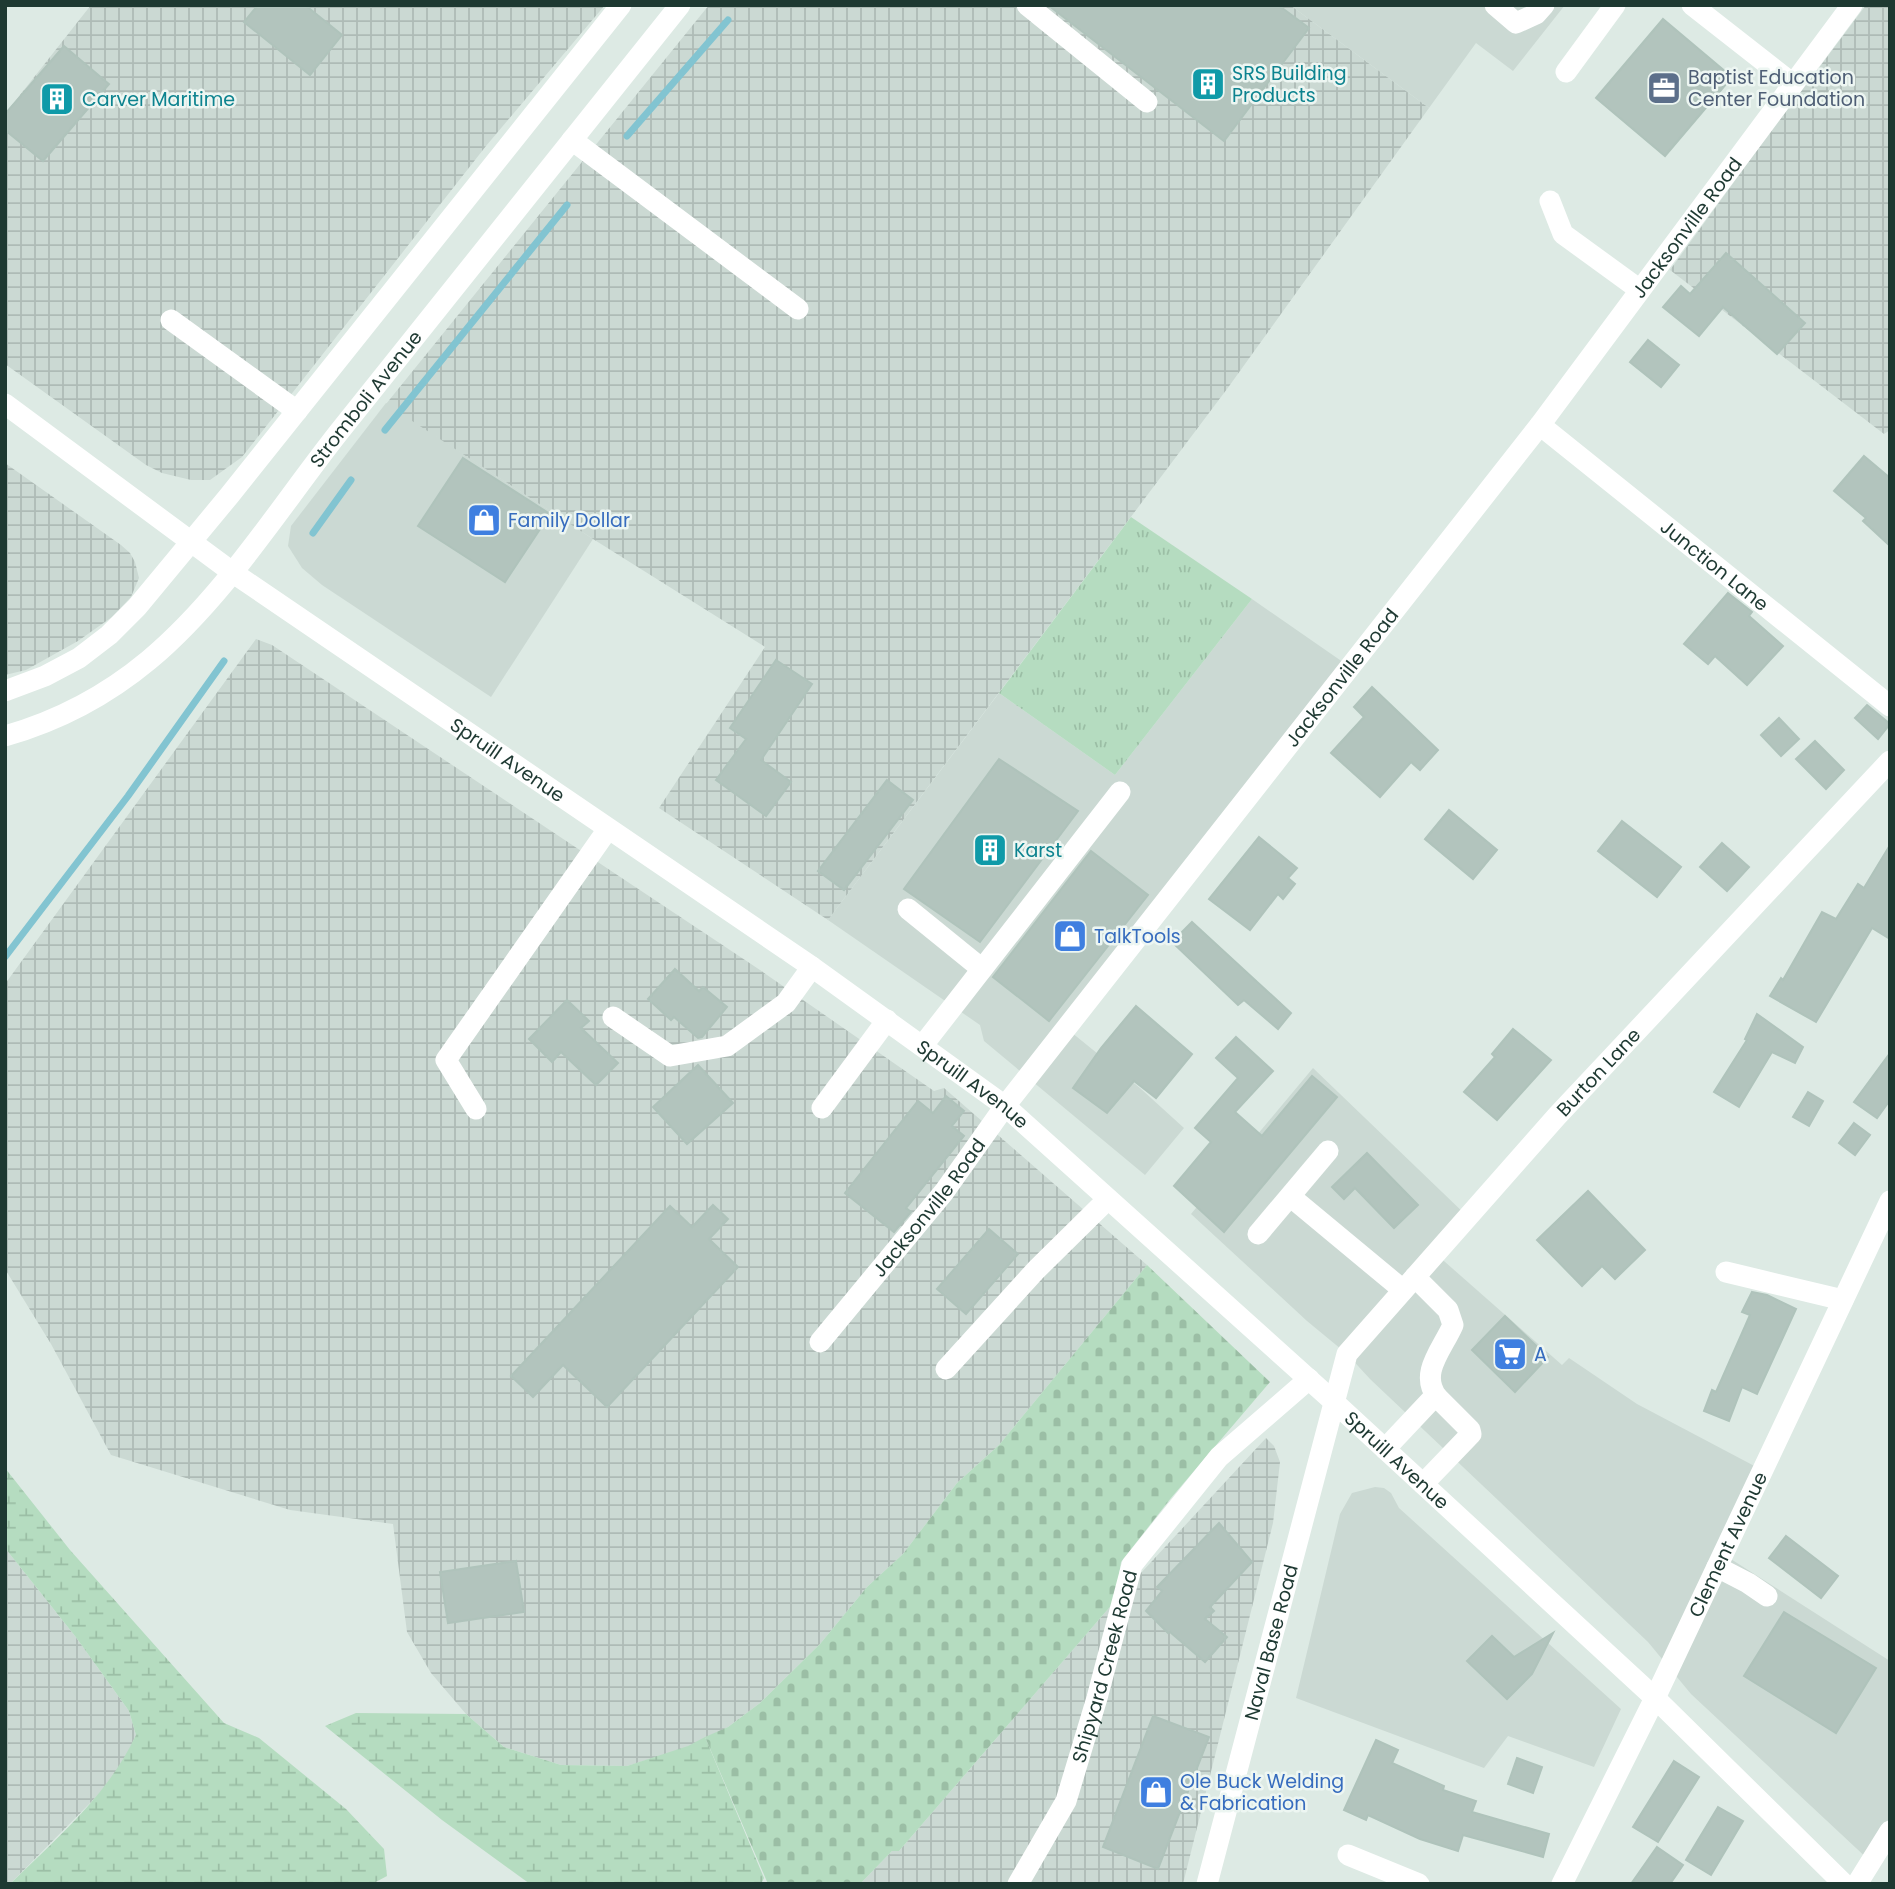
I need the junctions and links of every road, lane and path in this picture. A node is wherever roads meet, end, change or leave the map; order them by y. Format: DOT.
graph roads {
  1 [pos="621,5"];
  2 [pos="680,5"];
  3 [pos="1027,5"];
  4 [pos="1494,5"];
  5 [pos="1544,5"];
  6 [pos="1615,5"];
  7 [pos="1692,5"];
  8 [pos="1852,5"];
  9 [pos="1566,72"];
  10 [pos="1793,84"];
  11 [pos="1147,102"];
  12 [pos="572,140"];
  13 [pos="1550,201"];
  14 [pos="1640,290"];
  15 [pos="798,309"];
  16 [pos="171,320"];
  17 [pos="5,404"];
  18 [pos="297,411"];
  19 [pos="1540,425"];
  20 [pos="193,541"];
  21 [pos="232,572"];
  22 [pos="5,691"];
  23 [pos="1890,706"];
  24 [pos="5,736"];
  25 [pos="1890,761"];
  26 [pos="1121,792"];
  27 [pos="608,829"];
  28 [pos="908,909"];
  29 [pos="812,967"];
  30 [pos="982,969"];
  31 [pos="613,1017"];
  32 [pos="887,1020"];
  33 [pos="923,1045"];
  34 [pos="1005,1106"];
  35 [pos="822,1108"];
  36 [pos="475,1109"];
  37 [pos="1328,1151"];
  38 [pos="1291,1197"];
  39 [pos="1108,1199"];
  40 [pos="1890,1201"];
  41 [pos="1258,1234"];
  42 [pos="1726,1272"];
  43 [pos="1409,1284"];
  44 [pos="1843,1300"];
  45 [pos="820,1342"];
  46 [pos="946,1369"];
  47 [pos="1308,1379"];
  48 [pos="1437,1397"];
  49 [pos="1334,1401"];
  50 [pos="1385,1449"];
  51 [pos="1423,1484"];
  52 [pos="1717,1567"];
  53 [pos="1767,1596"];
  54 [pos="1655,1698"];
  55 [pos="1890,1831"];
  56 [pos="1348,1855"];
  57 [pos="1018,1884"];
  58 [pos="1207,1884"];
  59 [pos="1419,1884"];
  60 [pos="1562,1884"];
  61 [pos="1844,1884"];
  62 [pos="1857,1884"];
  1 -- 18 [label="street"];
  2 -- 12 [label="street, Stromboli Avenue"];
  3 -- 11 [label="street"];
  4 -- 5 [label="street"];
  6 -- 9 [label="street"];
  7 -- 10 [label="street"];
  8 -- 10 [label="street, Jacksonville Road"];
  10 -- 14 [label="street, Jacksonville Road"];
  12 -- 15 [label="street"];
  12 -- 21 [label="street, Stromboli Avenue"];
  13 -- 14 [label="street"];
  14 -- 19 [label="street, Jacksonville Road"];
  16 -- 18 [label="street"];
  17 -- 20 [label="street, Spruill Avenue"];
  18 -- 20 [label="street"];
  19 -- 23 [label="street, Junction Lane"];
  19 -- 34 [label="street, Jacksonville Road"];
  20 -- 21 [label="street, Spruill Avenue"];
  20 -- 22 [label="street"];
  21 -- 24 [label="street, Stromboli Avenue"];
  21 -- 27 [label="street, Spruill Avenue"];
  25 -- 43 [label="street, Burton Lane"];
  26 -- 30 [label="street"];
  27 -- 29 [label="street, Spruill Avenue"];
  27 -- 36 [label="street"];
  28 -- 30 [label="street"];
  29 -- 31 [label="street"];
  29 -- 32 [label="street, Spruill Avenue"];
  30 -- 33 [label="street"];
  32 -- 33 [label="street, Spruill Avenue"];
  32 -- 35 [label="street"];
  33 -- 34 [label="street, Spruill Avenue"];
  34 -- 39 [label="street, Spruill Avenue"];
  34 -- 45 [label="street, Jacksonville Road"];
  37 -- 38 [label="street"];
  38 -- 41 [label="street"];
  38 -- 43 [label="street"];
  39 -- 46 [label="street"];
  39 -- 47 [label="street, Spruill Avenue"];
  40 -- 44 [label="street, Clement Avenue"];
  42 -- 44 [label="street"];
  43 -- 48 [label="street"];
  43 -- 49 [label="street, Burton Lane"];
  44 -- 52 [label="street, Clement Avenue"];
  47 -- 49 [label="street, Spruill Avenue"];
  47 -- 57 [label="street, Shipyard Creek Road"];
  48 -- 50 [label="street"];
  48 -- 51 [label="street"];
  49 -- 50 [label="street, Spruill Avenue"];
  49 -- 58 [label="street, Naval Base Road"];
  50 -- 51 [label="street, Spruill Avenue"];
  51 -- 54 [label="street, Spruill Avenue"];
  52 -- 53 [label="street"];
  52 -- 54 [label="street, Clement Avenue"];
  54 -- 60 [label="street, Clement Avenue"];
  54 -- 61 [label="street, Spruill Avenue"];
  55 -- 62 [label="street"];
  56 -- 59 [label="street"];
}
